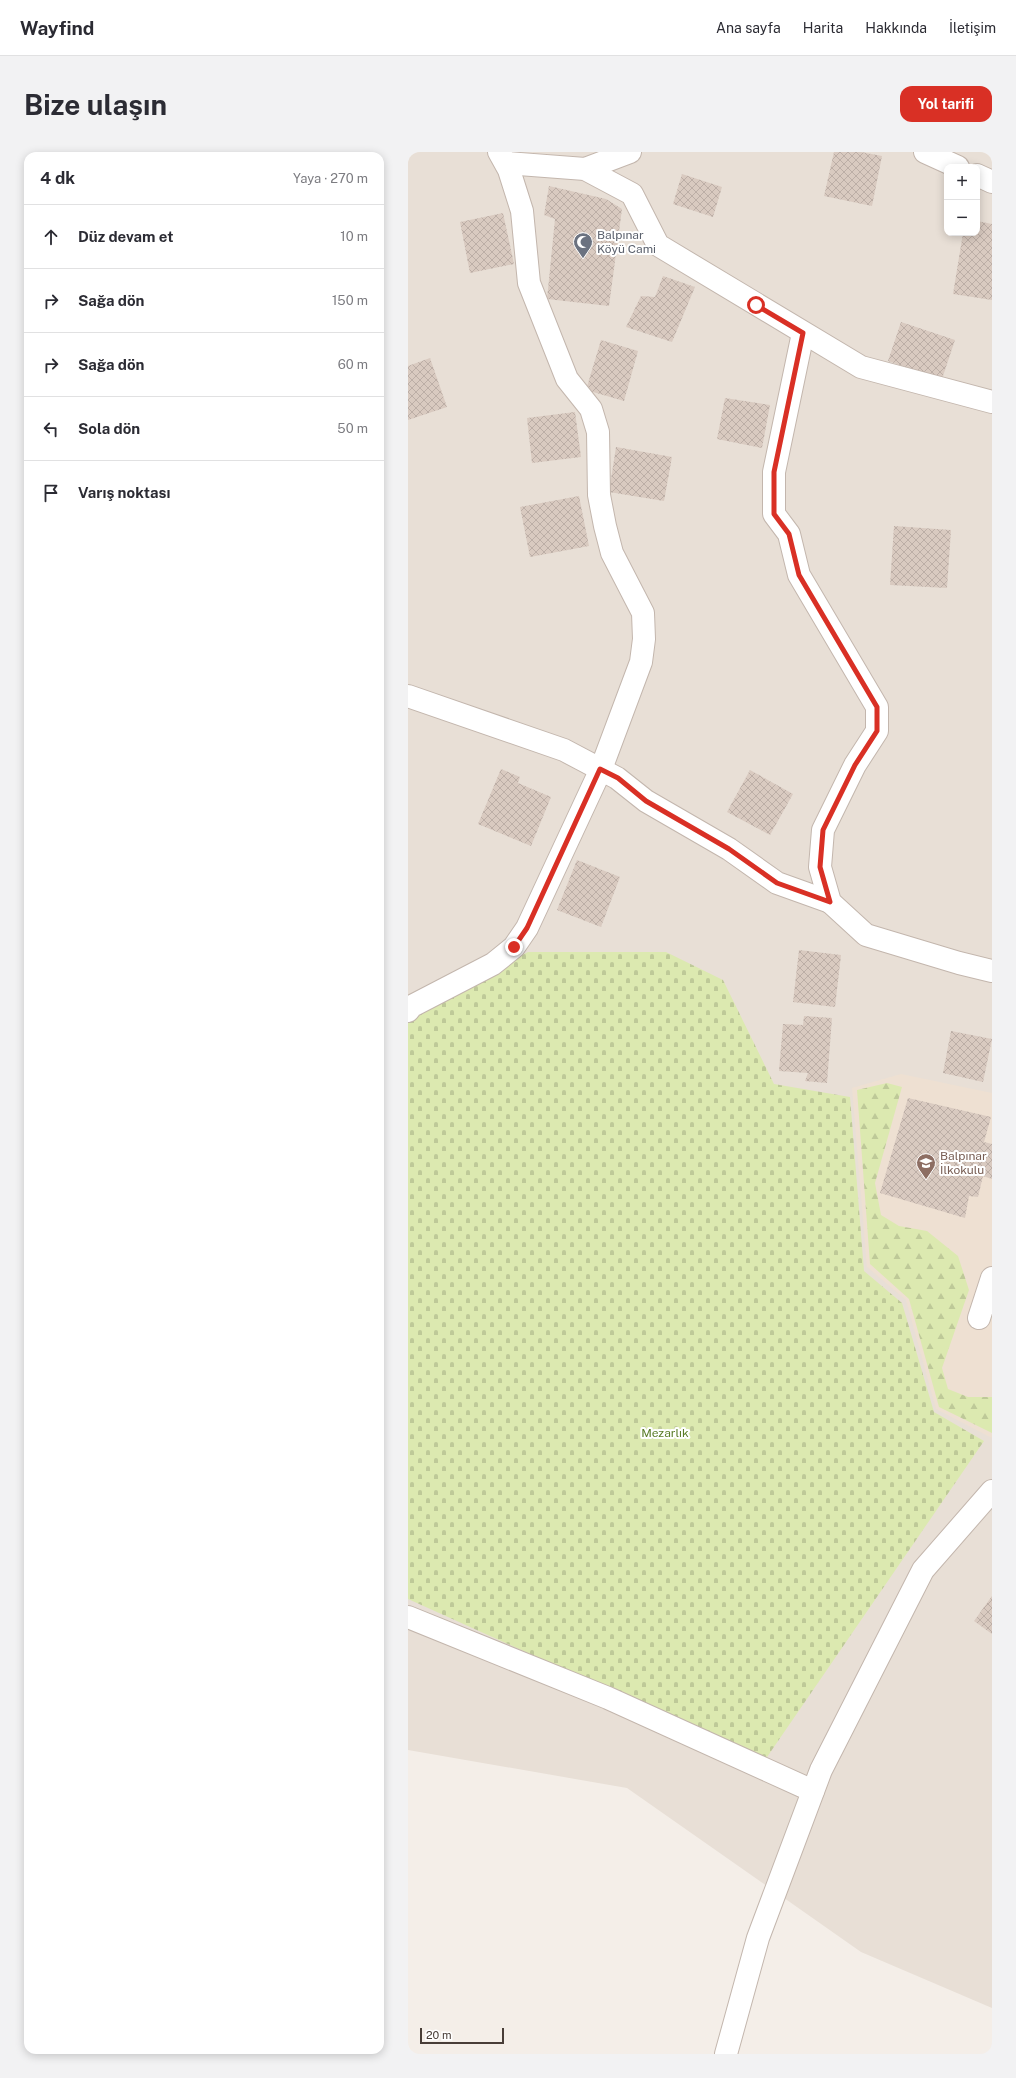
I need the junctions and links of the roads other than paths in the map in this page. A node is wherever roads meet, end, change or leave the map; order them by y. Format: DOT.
graph roads {
  1 [pos="630,152"];
  2 [pos="925,152"];
  3 [pos="502,158"];
  4 [pos="951,164"];
  5 [pos="585,169"];
  6 [pos="980,177"];
  7 [pos="992,182"];
  8 [pos="803,333"];
  9 [pos="992,402"];
  10 [pos="408,696"];
  11 [pos="600,769"];
  12 [pos="830,902"];
  13 [pos="992,970"];
  14 [pos="408,1011"];
  15 [pos="992,1278"];
  16 [pos="979,1318"];
  17 [pos="992,1491"];
  18 [pos="408,1617"];
  19 [pos="813,1791"];
  20 [pos="726,2054"];
  1 -- 5 [label="street"];
  2 -- 4 [label="street"];
  3 -- 5 [label="street"];
  3 -- 11 [label="street"];
  5 -- 8 [label="street"];
  6 -- 7 [label="street"];
  8 -- 9 [label="street"];
  8 -- 12 [label="street"];
  10 -- 11 [label="street"];
  11 -- 12 [label="street"];
  11 -- 14 [label="street"];
  12 -- 13 [label="street"];
  15 -- 16 [label="street"];
  17 -- 19 [label="street"];
  18 -- 19 [label="street"];
  19 -- 20 [label="street"];
}
